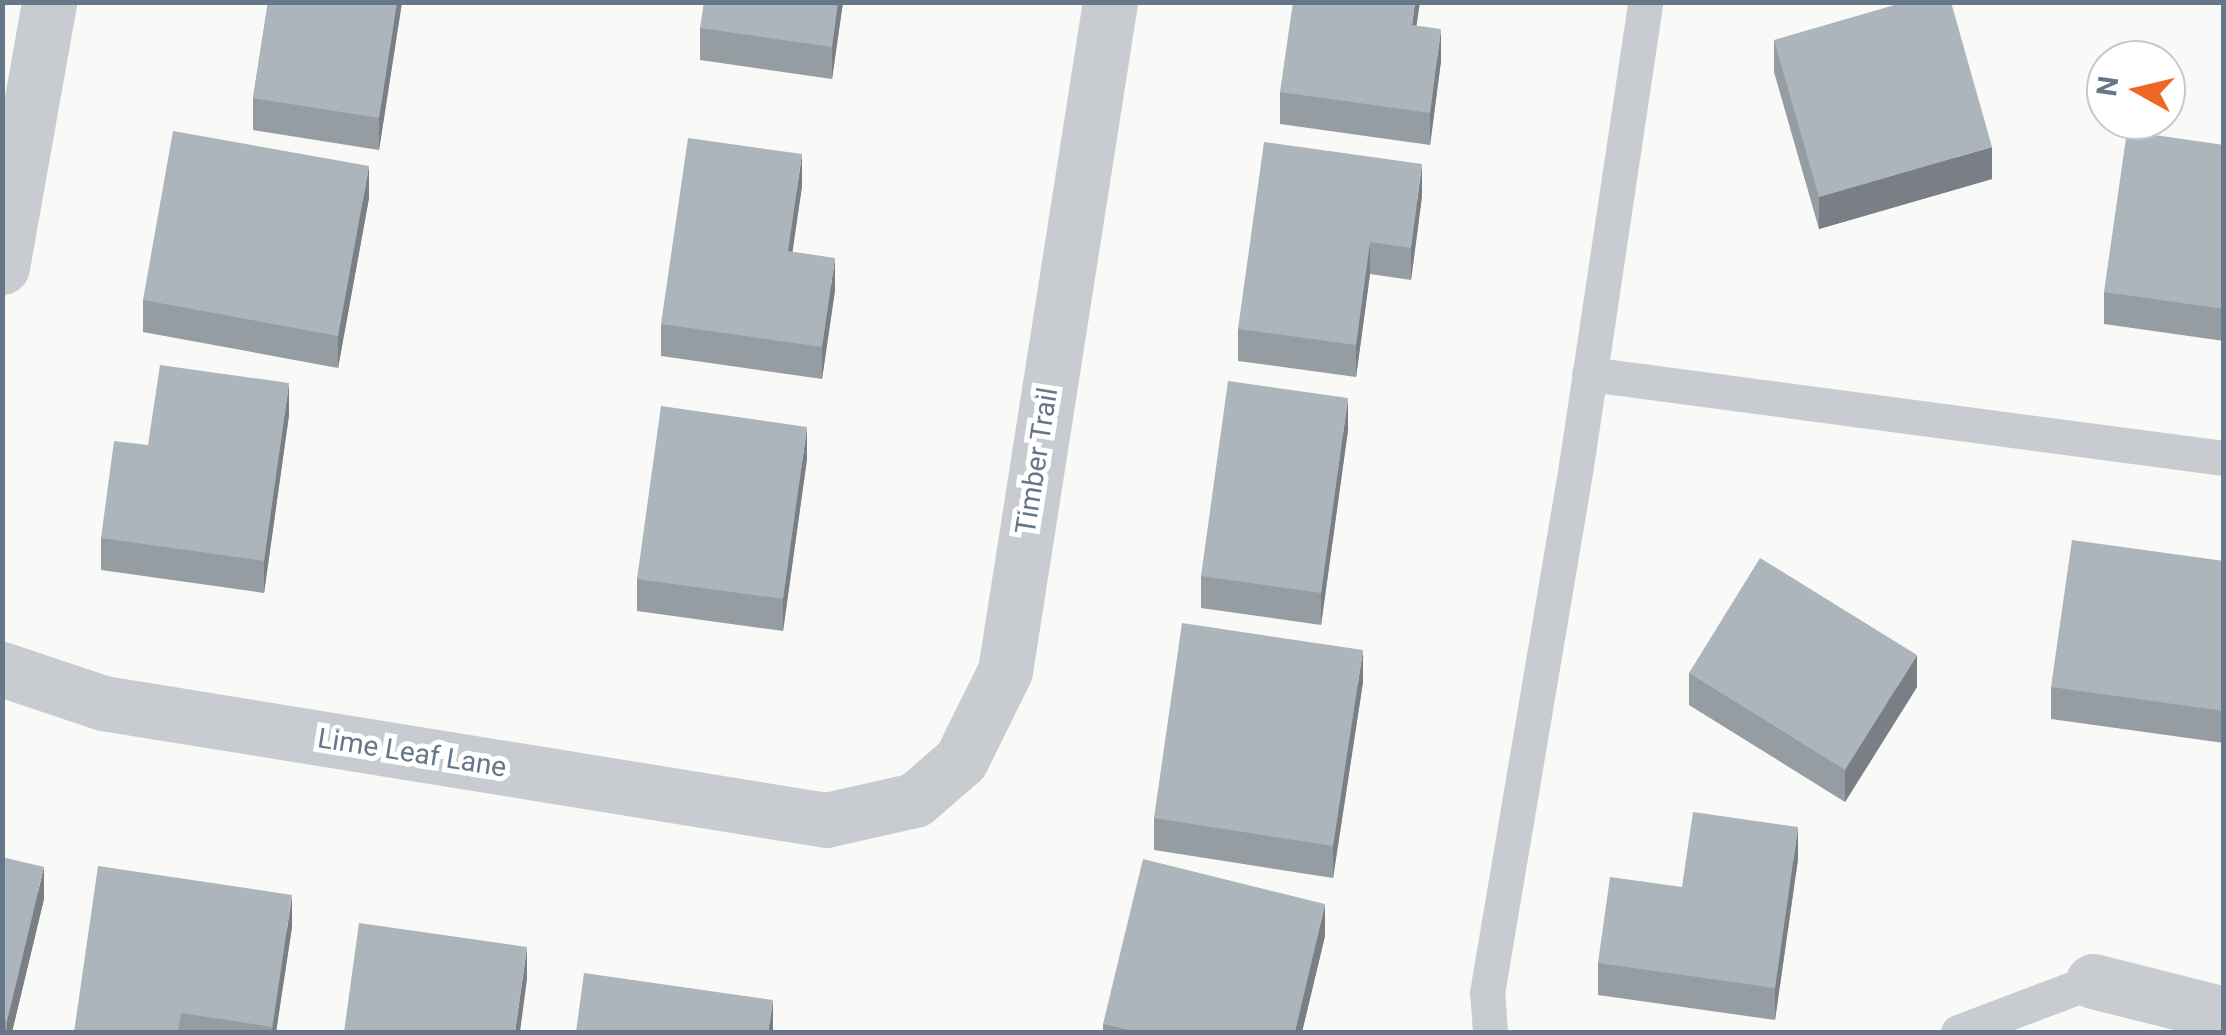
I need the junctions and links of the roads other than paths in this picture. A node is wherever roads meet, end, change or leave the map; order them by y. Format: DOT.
graph roads {
  1 [pos="49,2"];
  2 [pos="1110,2"];
  3 [pos="1645,2"];
  4 [pos="2,268"];
  5 [pos="1588,374"];
  6 [pos="2224,458"];
  7 [pos="2,669"];
  8 [pos="826,820"];
  9 [pos="2093,981"];
  10 [pos="2224,1014"];
  11 [pos="1490,1032"];
  12 [pos="1958,1032"];
  1 -- 4 [label="street"];
  2 -- 8 [label="street, Timber Trail"];
  3 -- 5 [label="lane"];
  5 -- 6 [label="lane"];
  5 -- 11 [label="lane"];
  7 -- 8 [label="street, Lime Leaf Lane"];
  9 -- 10 [label="street"];
  9 -- 12 [label="lane"];
}
